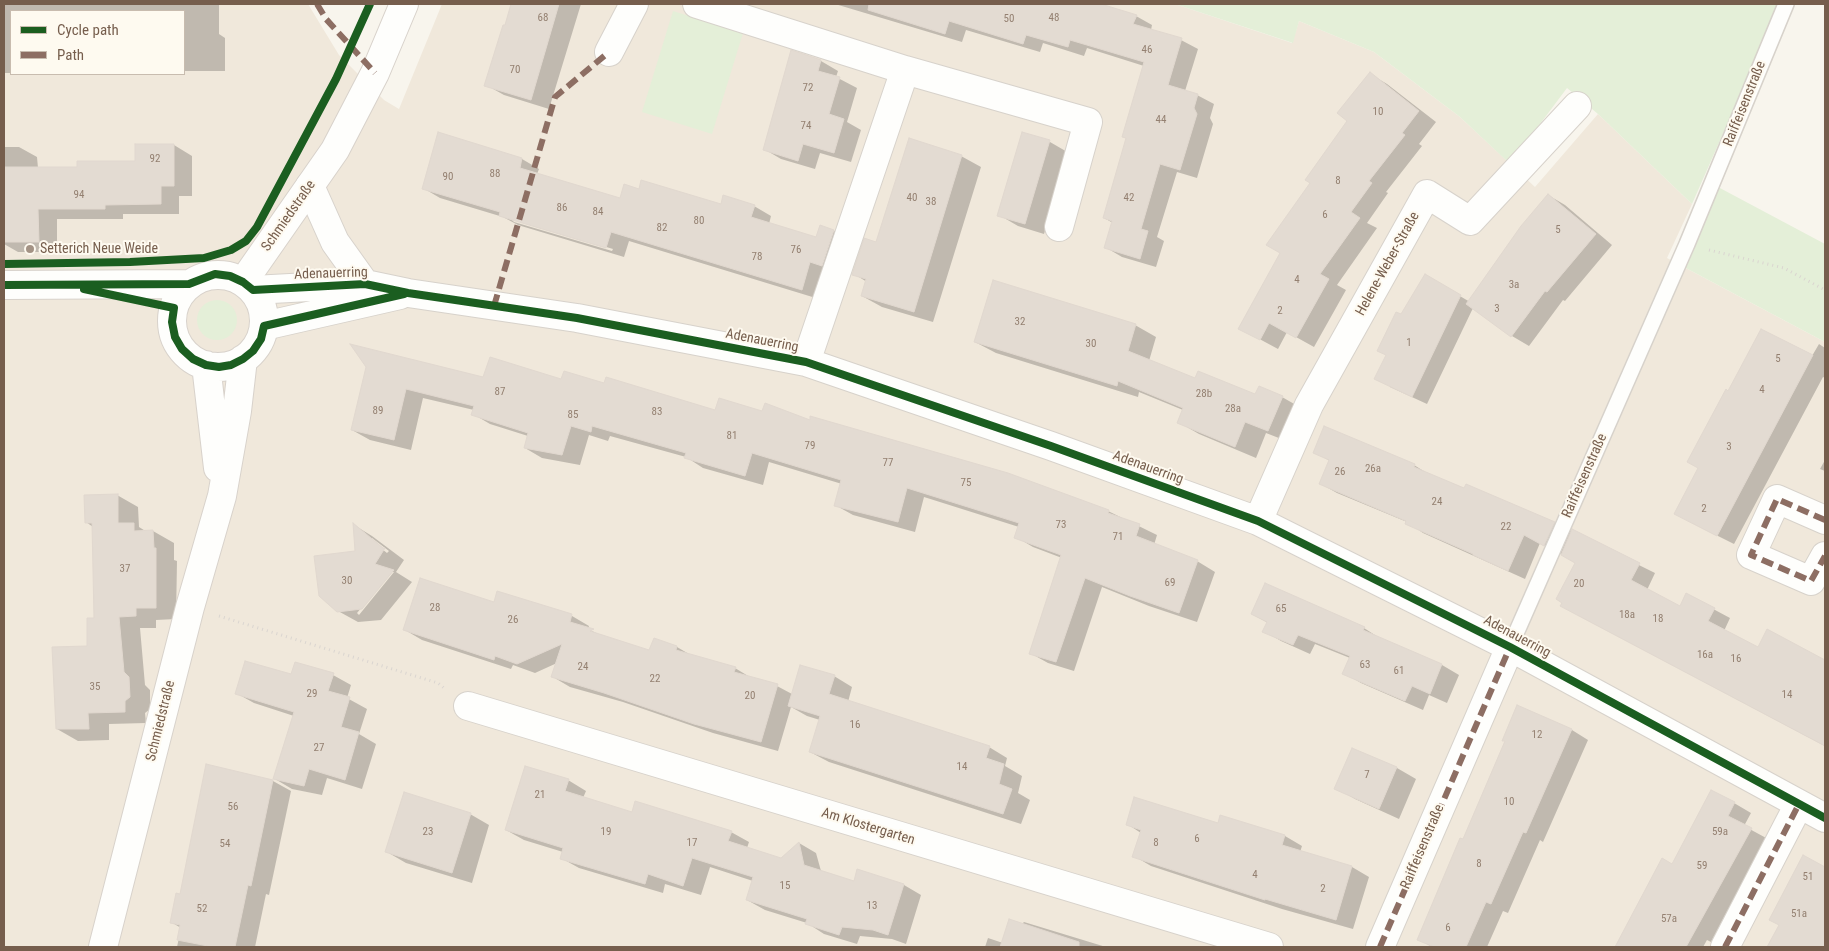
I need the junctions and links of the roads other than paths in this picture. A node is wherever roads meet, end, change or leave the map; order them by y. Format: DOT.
graph roads {
  1 [pos="404,4"];
  2 [pos="634,4"];
  3 [pos="697,4"];
  4 [pos="1786,4"];
  5 [pos="609,52"];
  6 [pos="905,70"];
  7 [pos="1577,106"];
  8 [pos="310,186"];
  9 [pos="1059,227"];
  10 [pos="4,284"];
  11 [pos="59,284"];
  12 [pos="189,284"];
  13 [pos="365,284"];
  14 [pos="248,286"];
  15 [pos="408,292"];
  16 [pos="174,308"];
  17 [pos="264,326"];
  18 [pos="243,360"];
  19 [pos="806,362"];
  20 [pos="206,365"];
  21 [pos="222,496"];
  22 [pos="1825,520"];
  23 [pos="1258,521"];
  24 [pos="1825,556"];
  25 [pos="1510,646"];
  26 [pos="468,706"];
  27 [pos="1799,804"];
  28 [pos="1825,818"];
  29 [pos="103,947"];
  30 [pos="1269,947"];
  31 [pos="1380,947"];
  32 [pos="1725,947"];
  1 -- 8 [label="street, Schmiedstraße"];
  2 -- 5 [label="street"];
  3 -- 6 [label="street"];
  4 -- 25 [label="lane, Raiffeisenstraße"];
  6 -- 9 [label="street"];
  6 -- 19 [label="street, Adenauerring"];
  7 -- 23 [label="street, Helene-Weber-Straße"];
  8 -- 13 [label="street"];
  8 -- 14 [label="street, Schmiedstraße"];
  10 -- 11 [label="street"];
  11 -- 12 [label="street"];
  11 -- 16 [label="street"];
  12 -- 14 [label="street"];
  12 -- 16 [label="street"];
  13 -- 14 [label="street, Adenauerring"];
  13 -- 15 [label="street, Adenauerring"];
  14 -- 17 [label="street"];
  15 -- 17 [label="street, Adenauerring"];
  15 -- 19 [label="street, Adenauerring"];
  16 -- 20 [label="street"];
  17 -- 18 [label="street"];
  18 -- 20 [label="street"];
  18 -- 21 [label="street, Schmiedstraße"];
  19 -- 23 [label="street, Adenauerring"];
  20 -- 21 [label="street, Schmiedstraße"];
  21 -- 29 [label="street, Schmiedstraße"];
  22 -- 24 [label="street"];
  23 -- 25 [label="street, Adenauerring"];
  25 -- 27 [label="street, Adenauerring"];
  25 -- 31 [label="street, Raiffeisenstraße"];
  26 -- 30 [label="street, Am Klostergarten"];
  27 -- 28 [label="street, Adenauerring"];
  27 -- 32 [label="street"];
}
